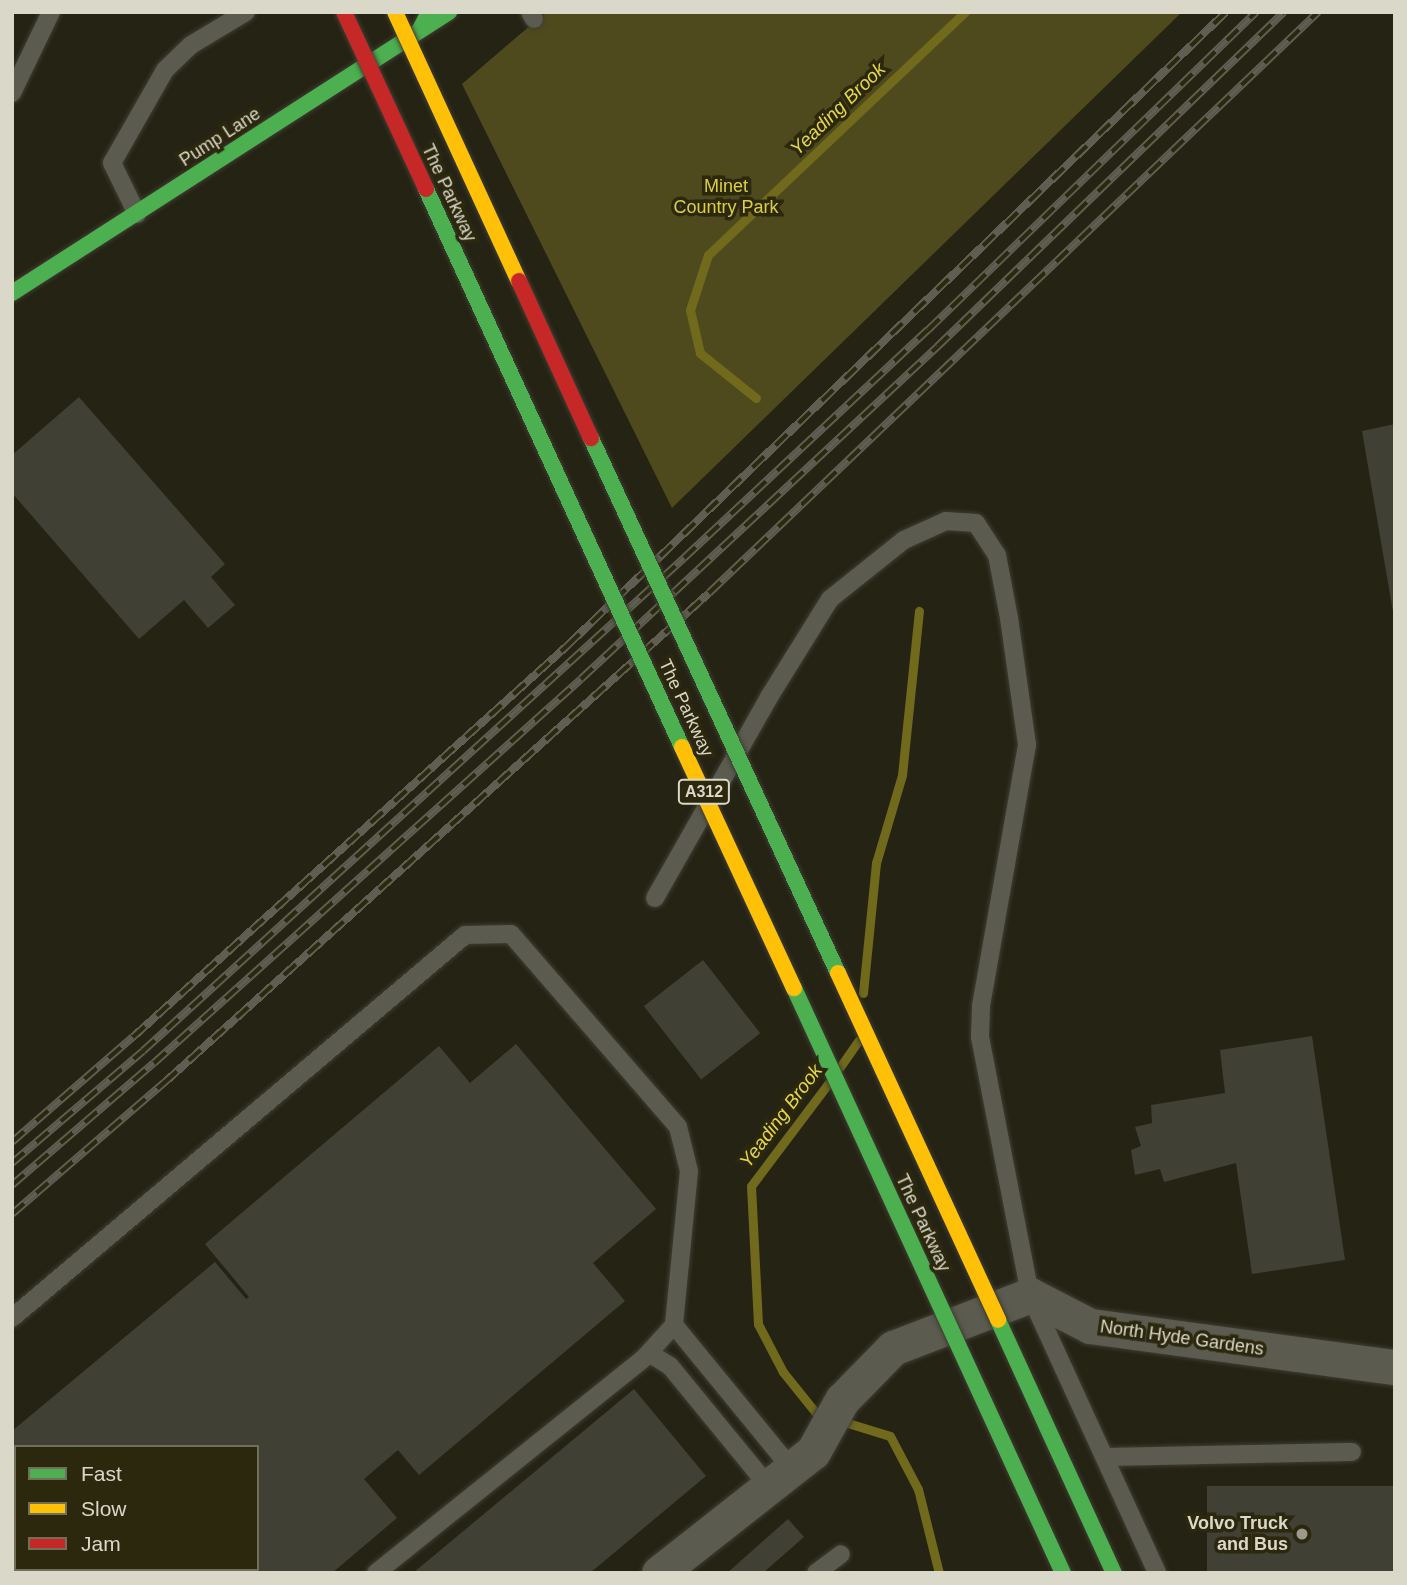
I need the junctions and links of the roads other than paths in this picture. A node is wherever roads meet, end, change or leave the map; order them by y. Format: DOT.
graph roads {
  1 [pos="51,12"];
  2 [pos="246,12"];
  3 [pos="344,12"];
  4 [pos="396,12"];
  5 [pos="429,12"];
  6 [pos="449,12"];
  7 [pos="419,31"];
  8 [pos="12,93"];
  9 [pos="137,214"];
  10 [pos="12,293"];
  11 [pos="655,898"];
  12 [pos="1030,1295"];
  13 [pos="12,1318"];
  14 [pos="674,1325"];
  15 [pos="649,1353"];
  16 [pos="1395,1367"];
  17 [pos="1352,1452"];
  18 [pos="1105,1457"];
  19 [pos="791,1469"];
  20 [pos="841,1554"];
  21 [pos="376,1573"];
  22 [pos="659,1573"];
  23 [pos="816,1573"];
  24 [pos="1063,1573"];
  25 [pos="1114,1573"];
  26 [pos="1157,1573"];
  1 -- 8 [label="lane"];
  2 -- 9 [label="lane"];
  3 -- 24 [label="main road, The Parkway / A312, bridge"];
  4 -- 25 [label="main road, The Parkway / A312, bridge"];
  5 -- 7 [label="main road"];
  6 -- 7 [label="main road, Pump Lane"];
  7 -- 9 [label="main road, Pump Lane"];
  9 -- 10 [label="main road, Pump Lane"];
  11 -- 12 [label="lane"];
  12 -- 16 [label="street, North Hyde Gardens"];
  12 -- 18 [label="lane"];
  12 -- 19 [label="street"];
  13 -- 14 [label="lane"];
  14 -- 15 [label="lane"];
  14 -- 19 [label="lane"];
  15 -- 19 [label="lane"];
  15 -- 21 [label="lane"];
  17 -- 18 [label="lane"];
  18 -- 26 [label="lane"];
  19 -- 22 [label="street"];
  20 -- 23 [label="lane"];
}
